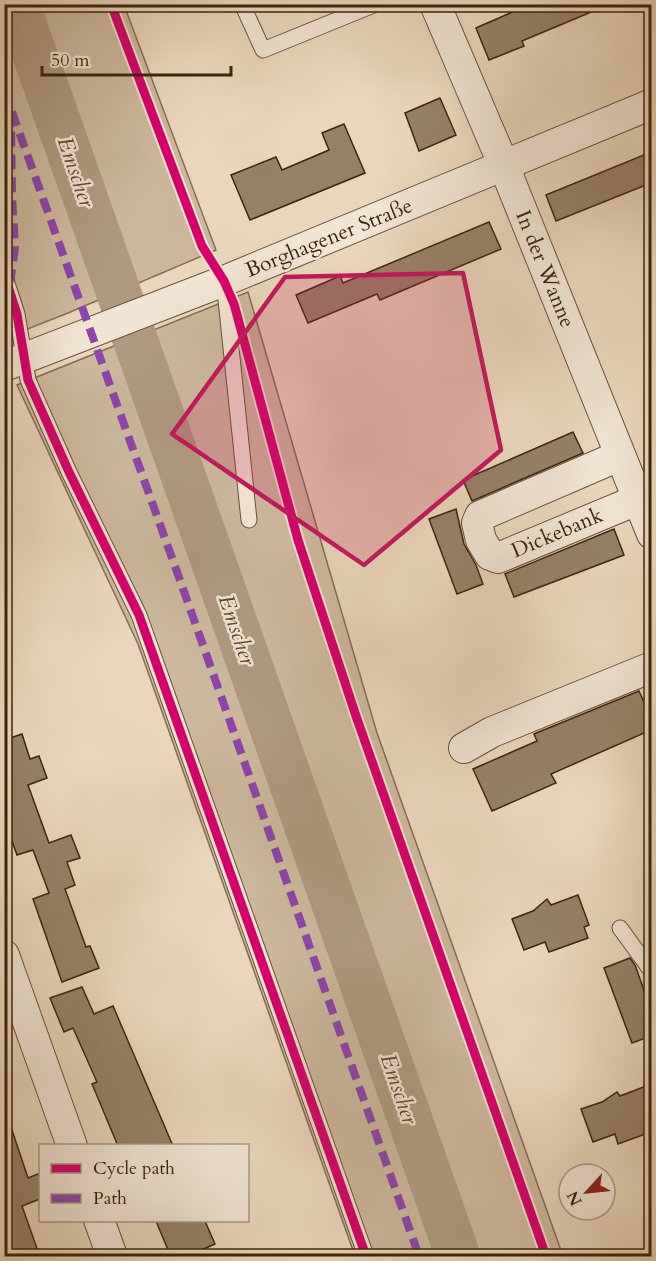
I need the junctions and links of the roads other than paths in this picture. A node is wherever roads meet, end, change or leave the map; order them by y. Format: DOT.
graph roads {
  1 [pos="242,4"];
  2 [pos="376,4"];
  3 [pos="435,4"];
  4 [pos="651,104"];
  5 [pos="504,166"];
  6 [pos="4,274"];
  7 [pos="224,281"];
  8 [pos="15,362"];
  9 [pos="619,456"];
  10 [pos="640,487"];
  11 [pos="249,520"];
  12 [pos="651,534"];
  13 [pos="651,667"];
  14 [pos="464,748"];
  15 [pos="620,928"];
  16 [pos="4,955"];
  17 [pos="651,972"];
  18 [pos="71,1144"];
  19 [pos="99,1222"];
  20 [pos="112,1257"];
  21 [pos="366,1257"];
  1 -- 2 [label="lane"];
  3 -- 5 [label="street, In der Wanne"];
  4 -- 5 [label="street, Borghagener Straße"];
  5 -- 7 [label="street, Borghagener Straße"];
  5 -- 9 [label="street, In der Wanne"];
  6 -- 8 [label="lane"];
  7 -- 8 [label="street, Borghagener Straße"];
  7 -- 11 [label="lane"];
  8 -- 21 [label="lane"];
  9 -- 10 [label="street, In der Wanne"];
  9 -- 10 [label="street, Dickebank"];
  10 -- 12 [label="street, In der Wanne"];
  13 -- 14 [label="street"];
  15 -- 17 [label="lane"];
  16 -- 18 [label="street"];
  19 -- 20 [label="street"];
}
